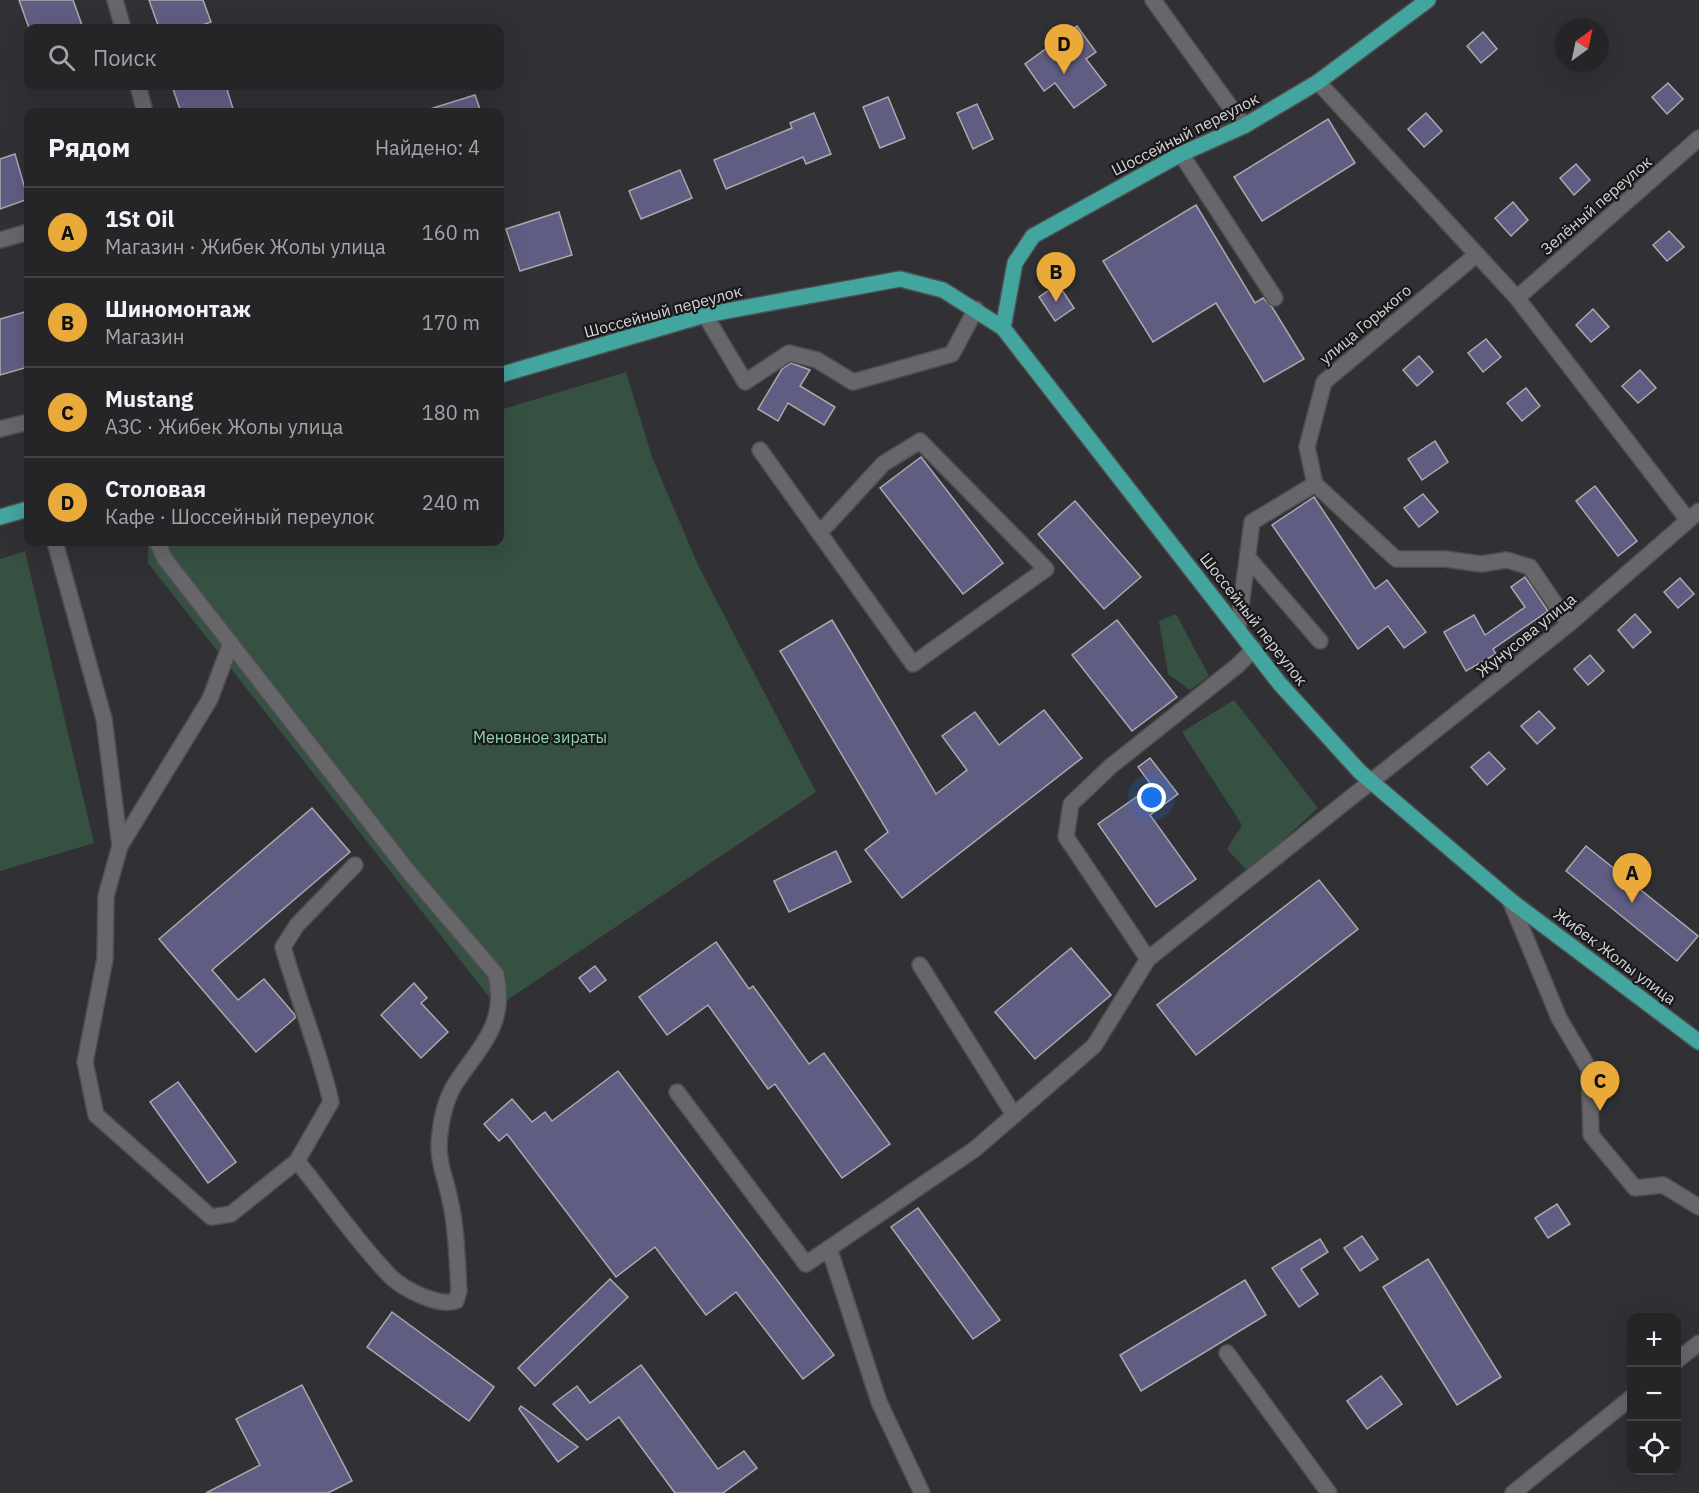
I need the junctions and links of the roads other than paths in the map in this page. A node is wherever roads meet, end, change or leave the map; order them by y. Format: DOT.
graph roads {
  1 [pos="116,0"];
  2 [pos="1153,0"];
  3 [pos="1428,0"];
  4 [pos="122,24"];
  5 [pos="1318,82"];
  6 [pos="139,90"];
  7 [pos="144,108"];
  8 [pos="1244,126"];
  9 [pos="1699,138"];
  10 [pos="1181,154"];
  11 [pos="24,233"];
  12 [pos="0,240"];
  13 [pos="1476,255"];
  14 [pos="1275,298"];
  15 [pos="1517,298"];
  16 [pos="976,309"];
  17 [pos="705,315"];
  18 [pos="1003,328"];
  19 [pos="504,374"];
  20 [pos="24,423"];
  21 [pos="0,429"];
  22 [pos="760,450"];
  23 [pos="1315,484"];
  24 [pos="24,510"];
  25 [pos="1694,516"];
  26 [pos="0,517"];
  27 [pos="818,531"];
  28 [pos="57,546"];
  29 [pos="159,546"];
  30 [pos="1249,558"];
  31 [pos="1569,624"];
  32 [pos="1238,629"];
  33 [pos="1320,641"];
  34 [pos="231,643"];
  35 [pos="1254,649"];
  36 [pos="1372,783"];
  37 [pos="120,846"];
  38 [pos="355,865"];
  39 [pos="1510,900"];
  40 [pos="1148,960"];
  41 [pos="920,965"];
  42 [pos="1699,1042"];
  43 [pos="677,1092"];
  44 [pos="1014,1115"];
  45 [pos="297,1161"];
  46 [pos="1699,1208"];
  47 [pos="829,1248"];
  48 [pos="1699,1343"];
  49 [pos="1227,1353"];
  50 [pos="1681,1358"];
  51 [pos="1627,1401"];
  52 [pos="922,1493"];
  53 [pos="1329,1493"];
  54 [pos="1513,1493"];
  1 -- 4 [label="street"];
  2 -- 8 [label="street"];
  3 -- 5 [label="main road, Шоссейный переулок"];
  5 -- 8 [label="main road, Шоссейный переулок"];
  5 -- 13 [label="street"];
  6 -- 7 [label="street"];
  8 -- 10 [label="main road, Шоссейный переулок"];
  9 -- 15 [label="street, Зелёный переулок"];
  10 -- 14 [label="street"];
  10 -- 18 [label="main road, Шоссейный переулок"];
  11 -- 12 [label="street"];
  13 -- 15 [label="street"];
  13 -- 23 [label="street, улица Горького"];
  15 -- 25 [label="street"];
  16 -- 17 [label="main road, Шоссейный переулок"];
  16 -- 17 [label="street"];
  16 -- 18 [label="main road, Шоссейный переулок"];
  17 -- 19 [label="main road, Шоссейный переулок"];
  18 -- 32 [label="main road, Шоссейный переулок"];
  20 -- 21 [label="street"];
  22 -- 27 [label="street"];
  23 -- 30 [label="street"];
  23 -- 31 [label="street"];
  24 -- 26 [label="main road"];
  25 -- 31 [label="street, Жунусова улица"];
  27 -- 27 [label="street"];
  28 -- 37 [label="street"];
  29 -- 34 [label="street"];
  30 -- 32 [label="street"];
  30 -- 33 [label="street"];
  31 -- 36 [label="street, Жунусова улица"];
  32 -- 35 [label="main road, Шоссейный переулок"];
  34 -- 37 [label="street"];
  34 -- 45 [label="street"];
  35 -- 36 [label="main road, Шоссейный переулок"];
  35 -- 40 [label="street"];
  36 -- 39 [label="main road, Шоссейный переулок"];
  36 -- 40 [label="street, Жунусова улица"];
  37 -- 45 [label="street"];
  38 -- 45 [label="street"];
  39 -- 42 [label="main road, Жибек Жолы улица"];
  39 -- 46 [label="street"];
  40 -- 44 [label="street, Жунусова улица"];
  41 -- 44 [label="street"];
  43 -- 47 [label="street, Жунусова улица"];
  44 -- 47 [label="street, Жунусова улица"];
  47 -- 52 [label="street"];
  48 -- 50 [label="street"];
  49 -- 53 [label="street"];
  51 -- 54 [label="street"];
}
